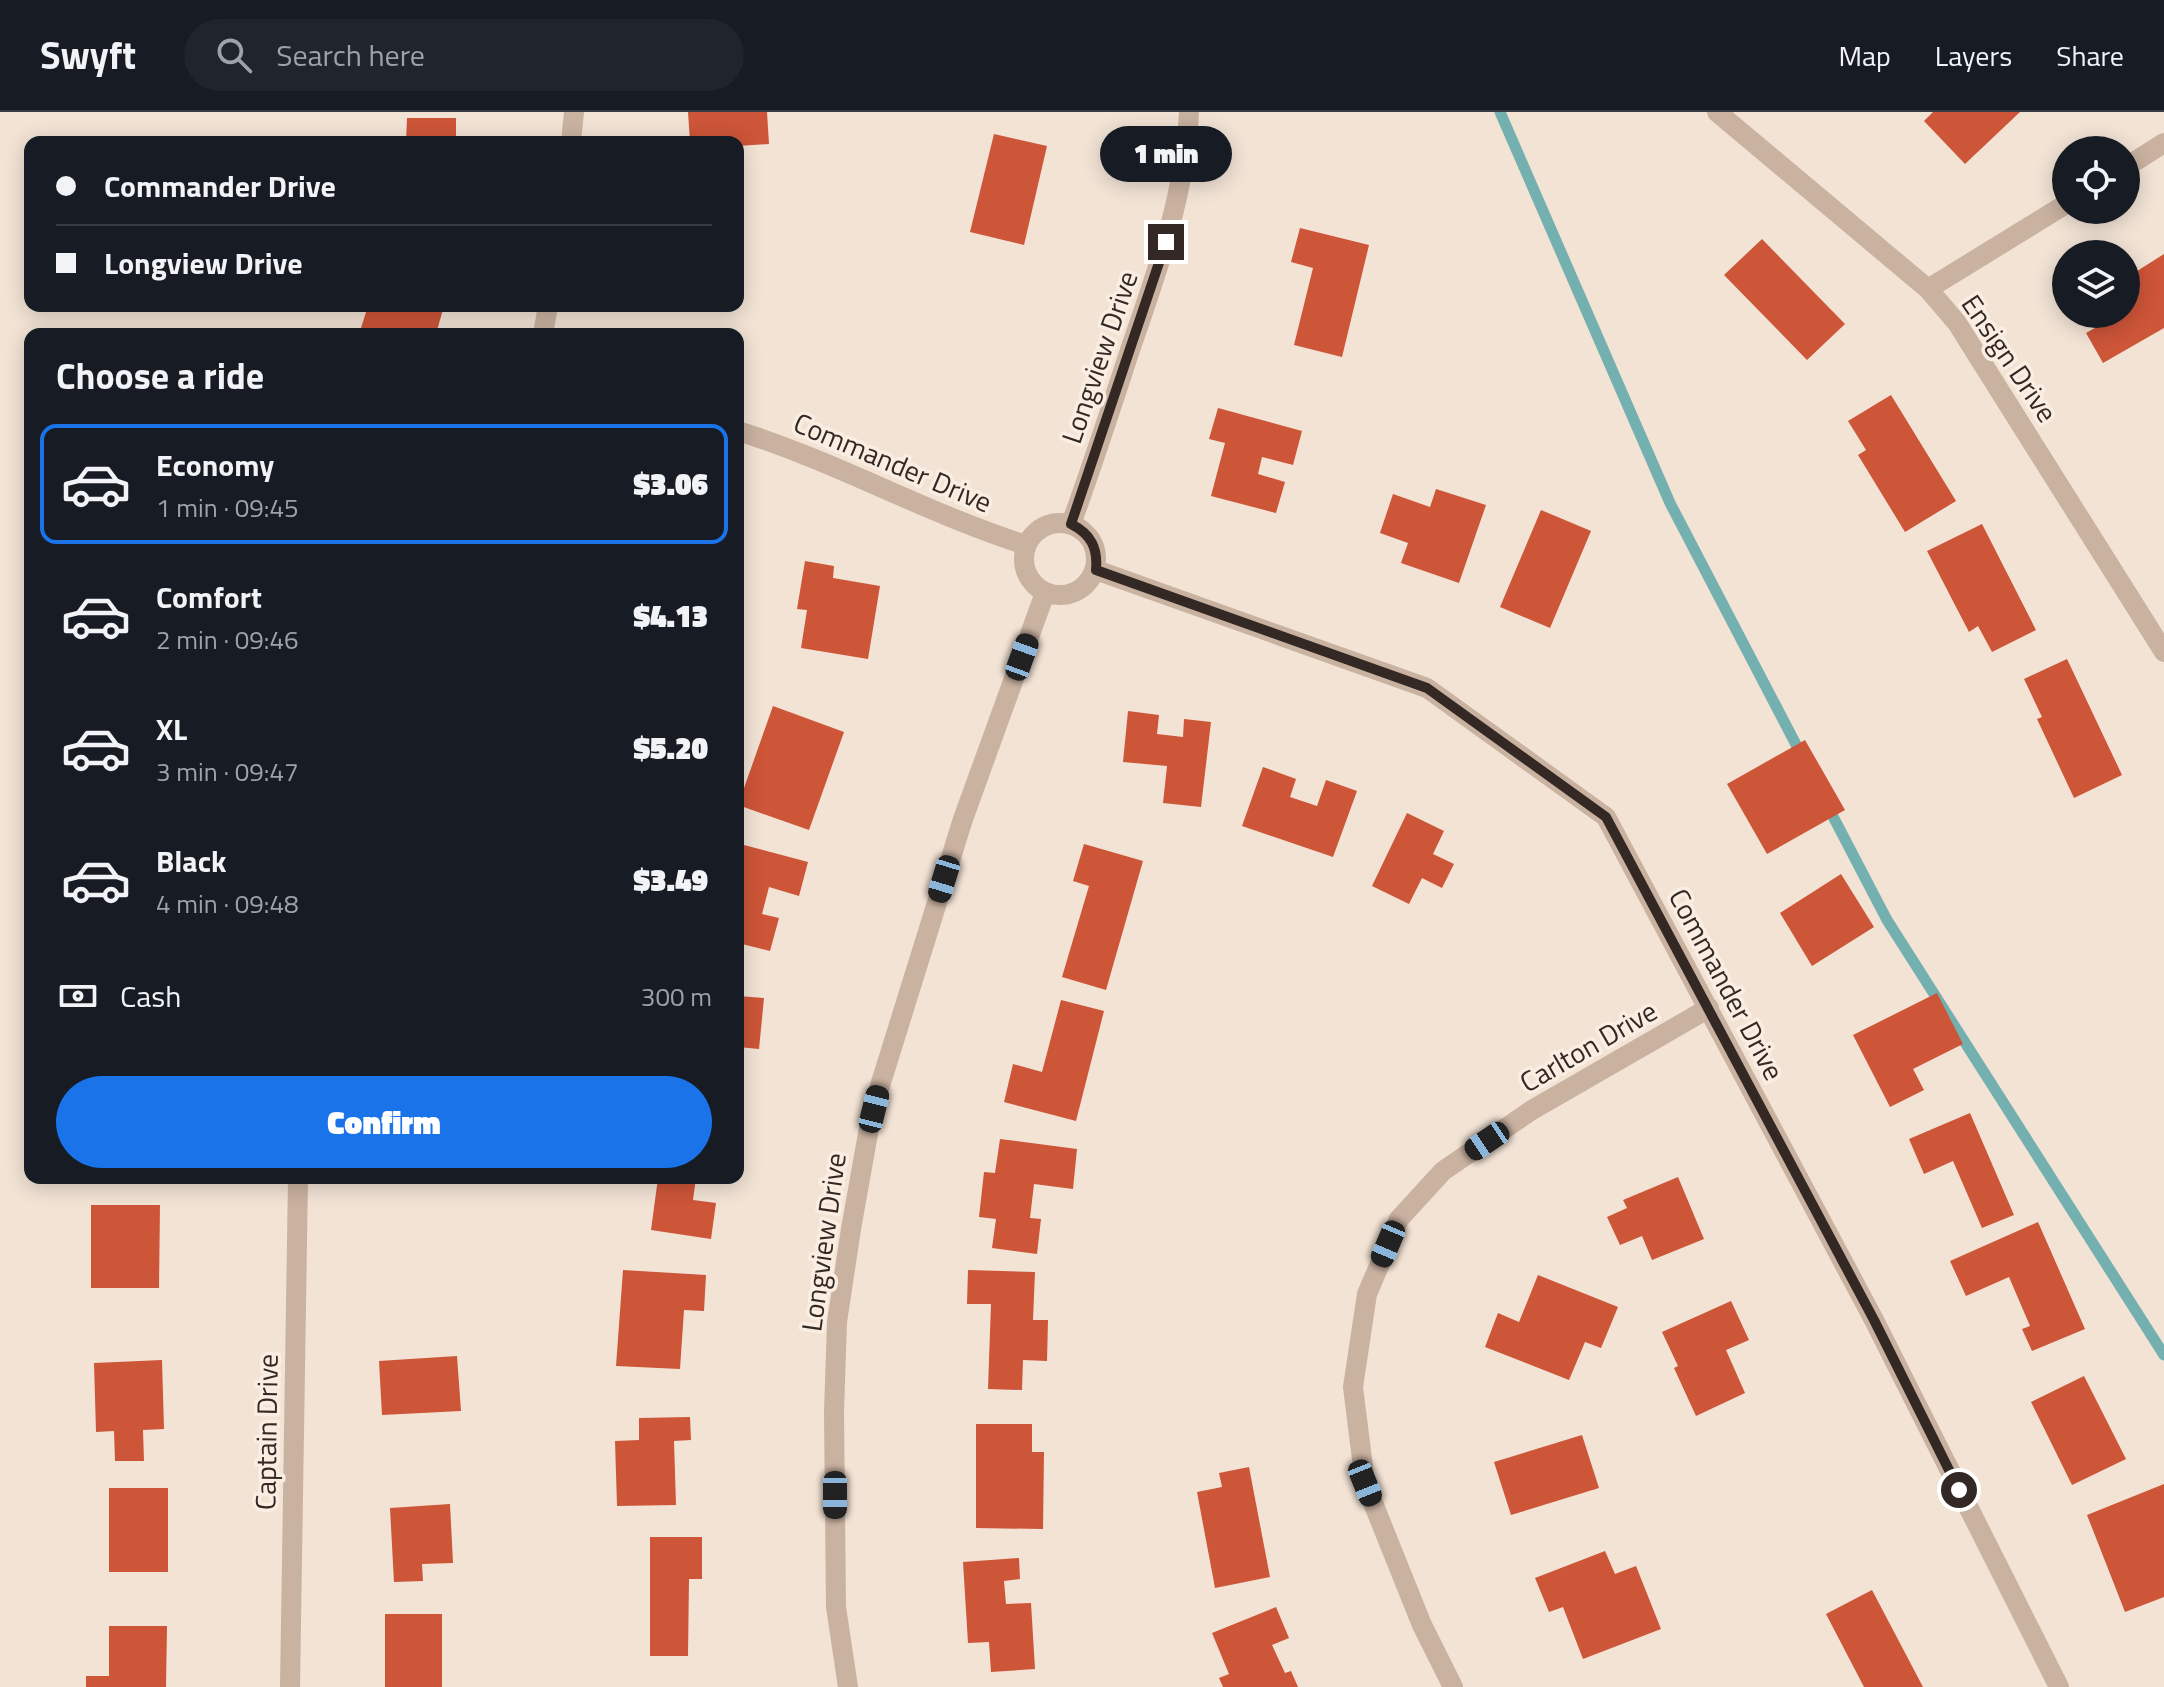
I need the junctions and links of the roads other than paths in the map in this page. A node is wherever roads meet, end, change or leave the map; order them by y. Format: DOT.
graph roads {
  1 [pos="574,112"];
  2 [pos="1189,112"];
  3 [pos="1717,112"];
  4 [pos="572,136"];
  5 [pos="2164,143"];
  6 [pos="2140,158"];
  7 [pos="2052,213"];
  8 [pos="1928,289"];
  9 [pos="744,433"];
  10 [pos="1071,524"];
  11 [pos="1026,545"];
  12 [pos="1096,570"];
  13 [pos="1045,593"];
  14 [pos="2164,652"];
  15 [pos="1709,1008"];
  16 [pos="298,1184"];
  17 [pos="290,1687"];
  18 [pos="848,1687"];
  19 [pos="1453,1687"];
  20 [pos="2059,1687"];
  1 -- 4 [label="street"];
  2 -- 10 [label="street, Longview Drive"];
  3 -- 8 [label="street, Ensign Drive"];
  5 -- 6 [label="street"];
  7 -- 8 [label="street"];
  8 -- 14 [label="street, Ensign Drive"];
  9 -- 11 [label="street, Commander Drive"];
  10 -- 11 [label="street"];
  10 -- 12 [label="street"];
  11 -- 13 [label="street"];
  12 -- 13 [label="street"];
  12 -- 15 [label="street, Commander Drive"];
  13 -- 18 [label="street, Longview Drive"];
  15 -- 19 [label="street, Carlton Drive"];
  15 -- 20 [label="street, Commander Drive"];
  16 -- 17 [label="street, Captain Drive"];
}
